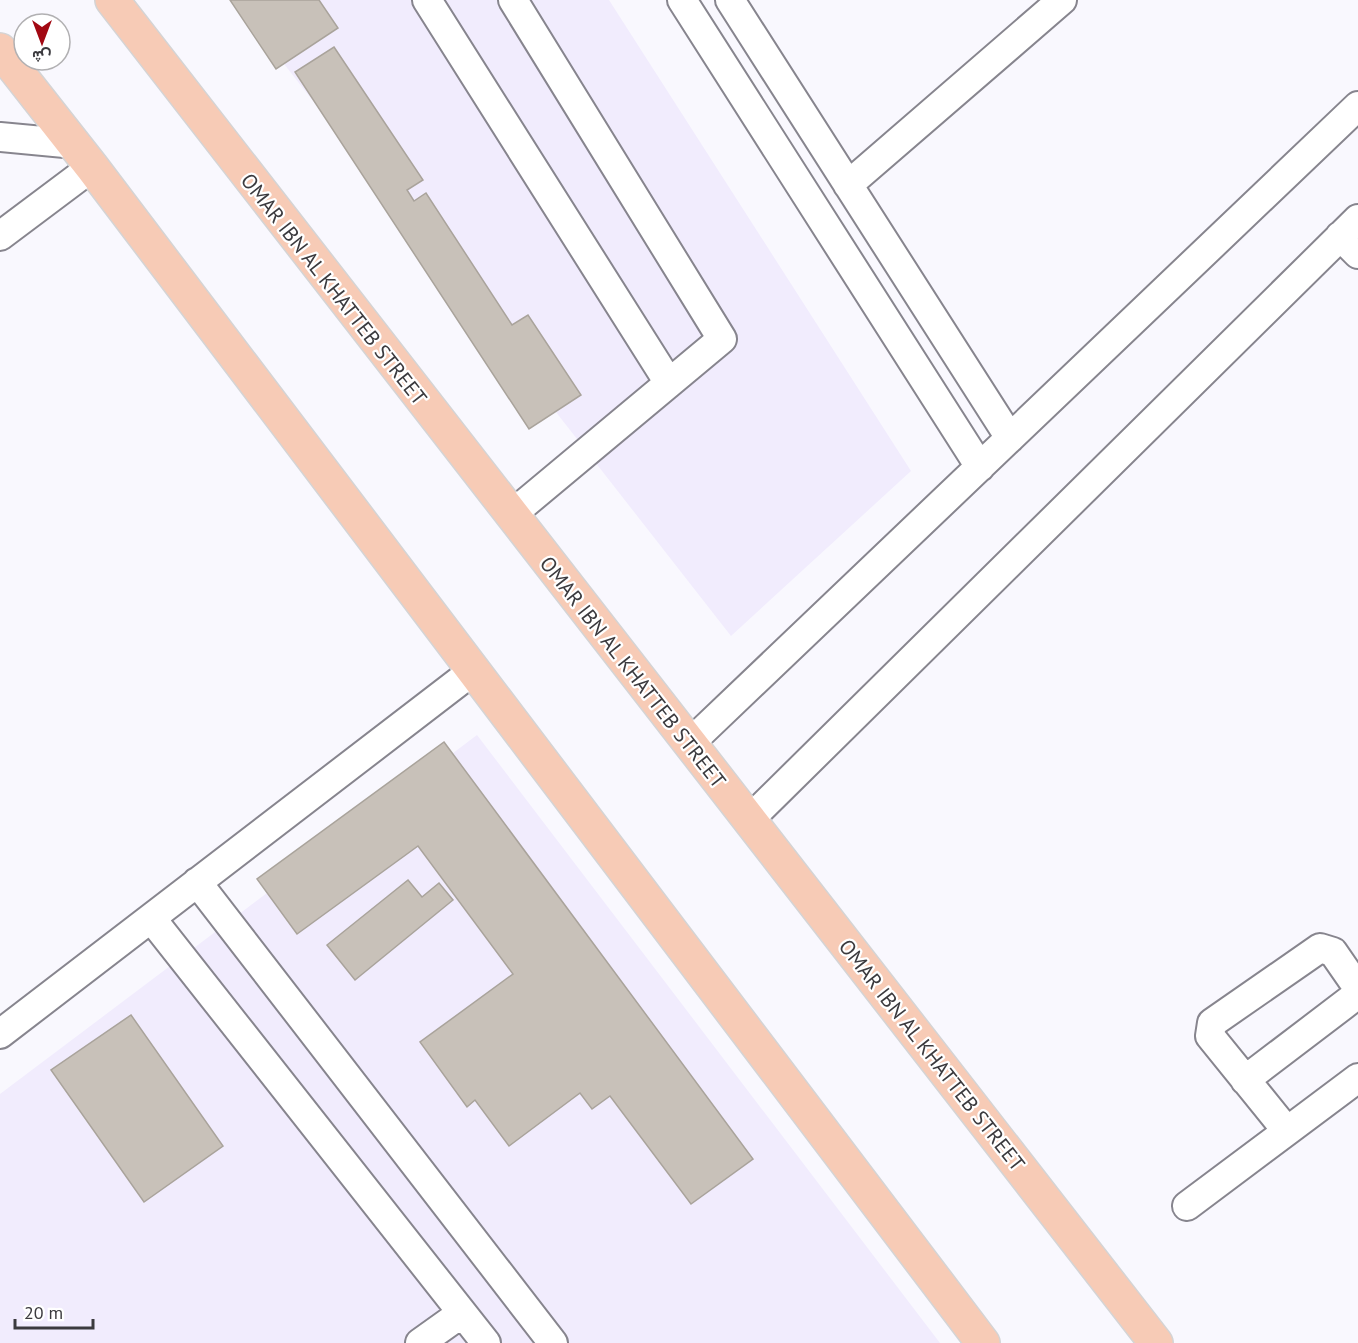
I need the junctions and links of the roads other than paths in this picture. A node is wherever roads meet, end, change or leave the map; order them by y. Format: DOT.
graph roads {
  1 [pos="111,0"];
  2 [pos="427,0"];
  3 [pos="513,0"];
  4 [pos="682,0"];
  5 [pos="730,0"];
  6 [pos="1062,0"];
  7 [pos="0,50"];
  8 [pos="1358,106"];
  9 [pos="0,137"];
  10 [pos="83,156"];
  11 [pos="848,185"];
  12 [pos="0,236"];
  13 [pos="1352,236"];
  14 [pos="669,383"];
  15 [pos="1010,438"];
  16 [pos="980,467"];
  17 [pos="511,515"];
  18 [pos="474,670"];
  19 [pos="689,744"];
  20 [pos="749,820"];
  21 [pos="197,882"];
  22 [pos="151,918"];
  23 [pos="1358,988"];
  24 [pos="1358,994"];
  25 [pos="0,1034"];
  26 [pos="1358,1078"];
  27 [pos="1245,1080"];
  28 [pos="1287,1131"];
  29 [pos="1187,1206"];
  30 [pos="462,1313"];
  31 [pos="420,1343"];
  32 [pos="486,1343"];
  33 [pos="553,1343"];
  34 [pos="983,1343"];
  35 [pos="1156,1343"];
  1 -- 17 [label="main road, OMAR IBN AL KHATTEB STREET"];
  2 -- 14 [label="street"];
  3 -- 14 [label="street"];
  4 -- 16 [label="street"];
  5 -- 11 [label="street"];
  6 -- 11 [label="street"];
  7 -- 10 [label="main road"];
  8 -- 15 [label="street"];
  9 -- 10 [label="street"];
  10 -- 12 [label="street"];
  10 -- 18 [label="main road"];
  11 -- 15 [label="street"];
  13 -- 20 [label="street"];
  14 -- 17 [label="street"];
  15 -- 16 [label="street"];
  16 -- 19 [label="street"];
  17 -- 19 [label="main road, OMAR IBN AL KHATTEB STREET"];
  18 -- 21 [label="street"];
  18 -- 34 [label="main road"];
  19 -- 20 [label="main road, OMAR IBN AL KHATTEB STREET"];
  20 -- 35 [label="main road, OMAR IBN AL KHATTEB STREET"];
  21 -- 22 [label="street"];
  21 -- 33 [label="street"];
  22 -- 25 [label="street"];
  22 -- 30 [label="street"];
  23 -- 27 [label="street"];
  24 -- 27 [label="street"];
  26 -- 28 [label="street"];
  27 -- 28 [label="street"];
  28 -- 29 [label="street"];
  30 -- 31 [label="street"];
  30 -- 32 [label="street"];
}
